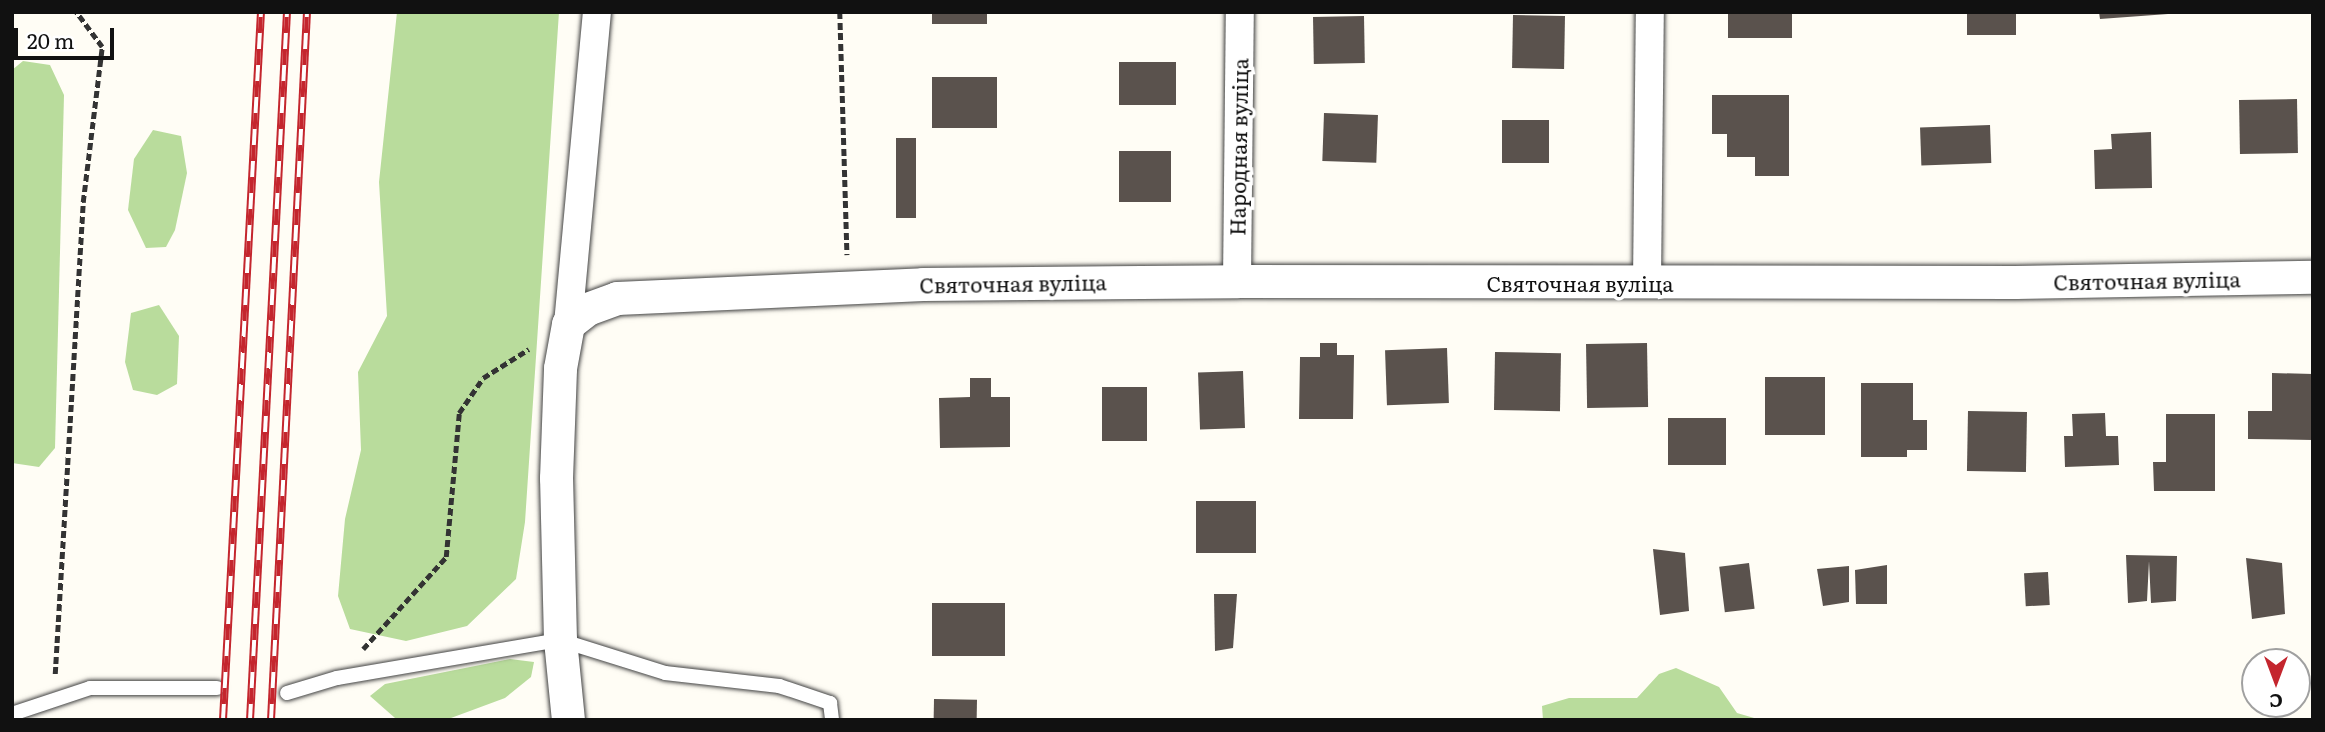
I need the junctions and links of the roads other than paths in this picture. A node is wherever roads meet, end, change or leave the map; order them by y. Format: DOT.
graph roads {
  1 [pos="597,12"];
  2 [pos="1240,12"];
  3 [pos="1650,12"];
  4 [pos="2313,277"];
  5 [pos="1237,281"];
  6 [pos="1647,282"];
  7 [pos="568,324"];
  8 [pos="560,640"];
  9 [pos="216,688"];
  10 [pos="287,693"];
  11 [pos="12,714"];
  12 [pos="568,720"];
  13 [pos="832,720"];
  1 -- 7 [label="street"];
  2 -- 5 [label="street, Народная вуліца"];
  3 -- 6 [label="street"];
  4 -- 6 [label="street, Святочная вуліца"];
  5 -- 6 [label="street, Святочная вуліца"];
  5 -- 7 [label="street, Святочная вуліца"];
  7 -- 8 [label="street"];
  8 -- 10 [label="lane"];
  8 -- 12 [label="street"];
  8 -- 13 [label="lane"];
  9 -- 11 [label="lane"];
}
